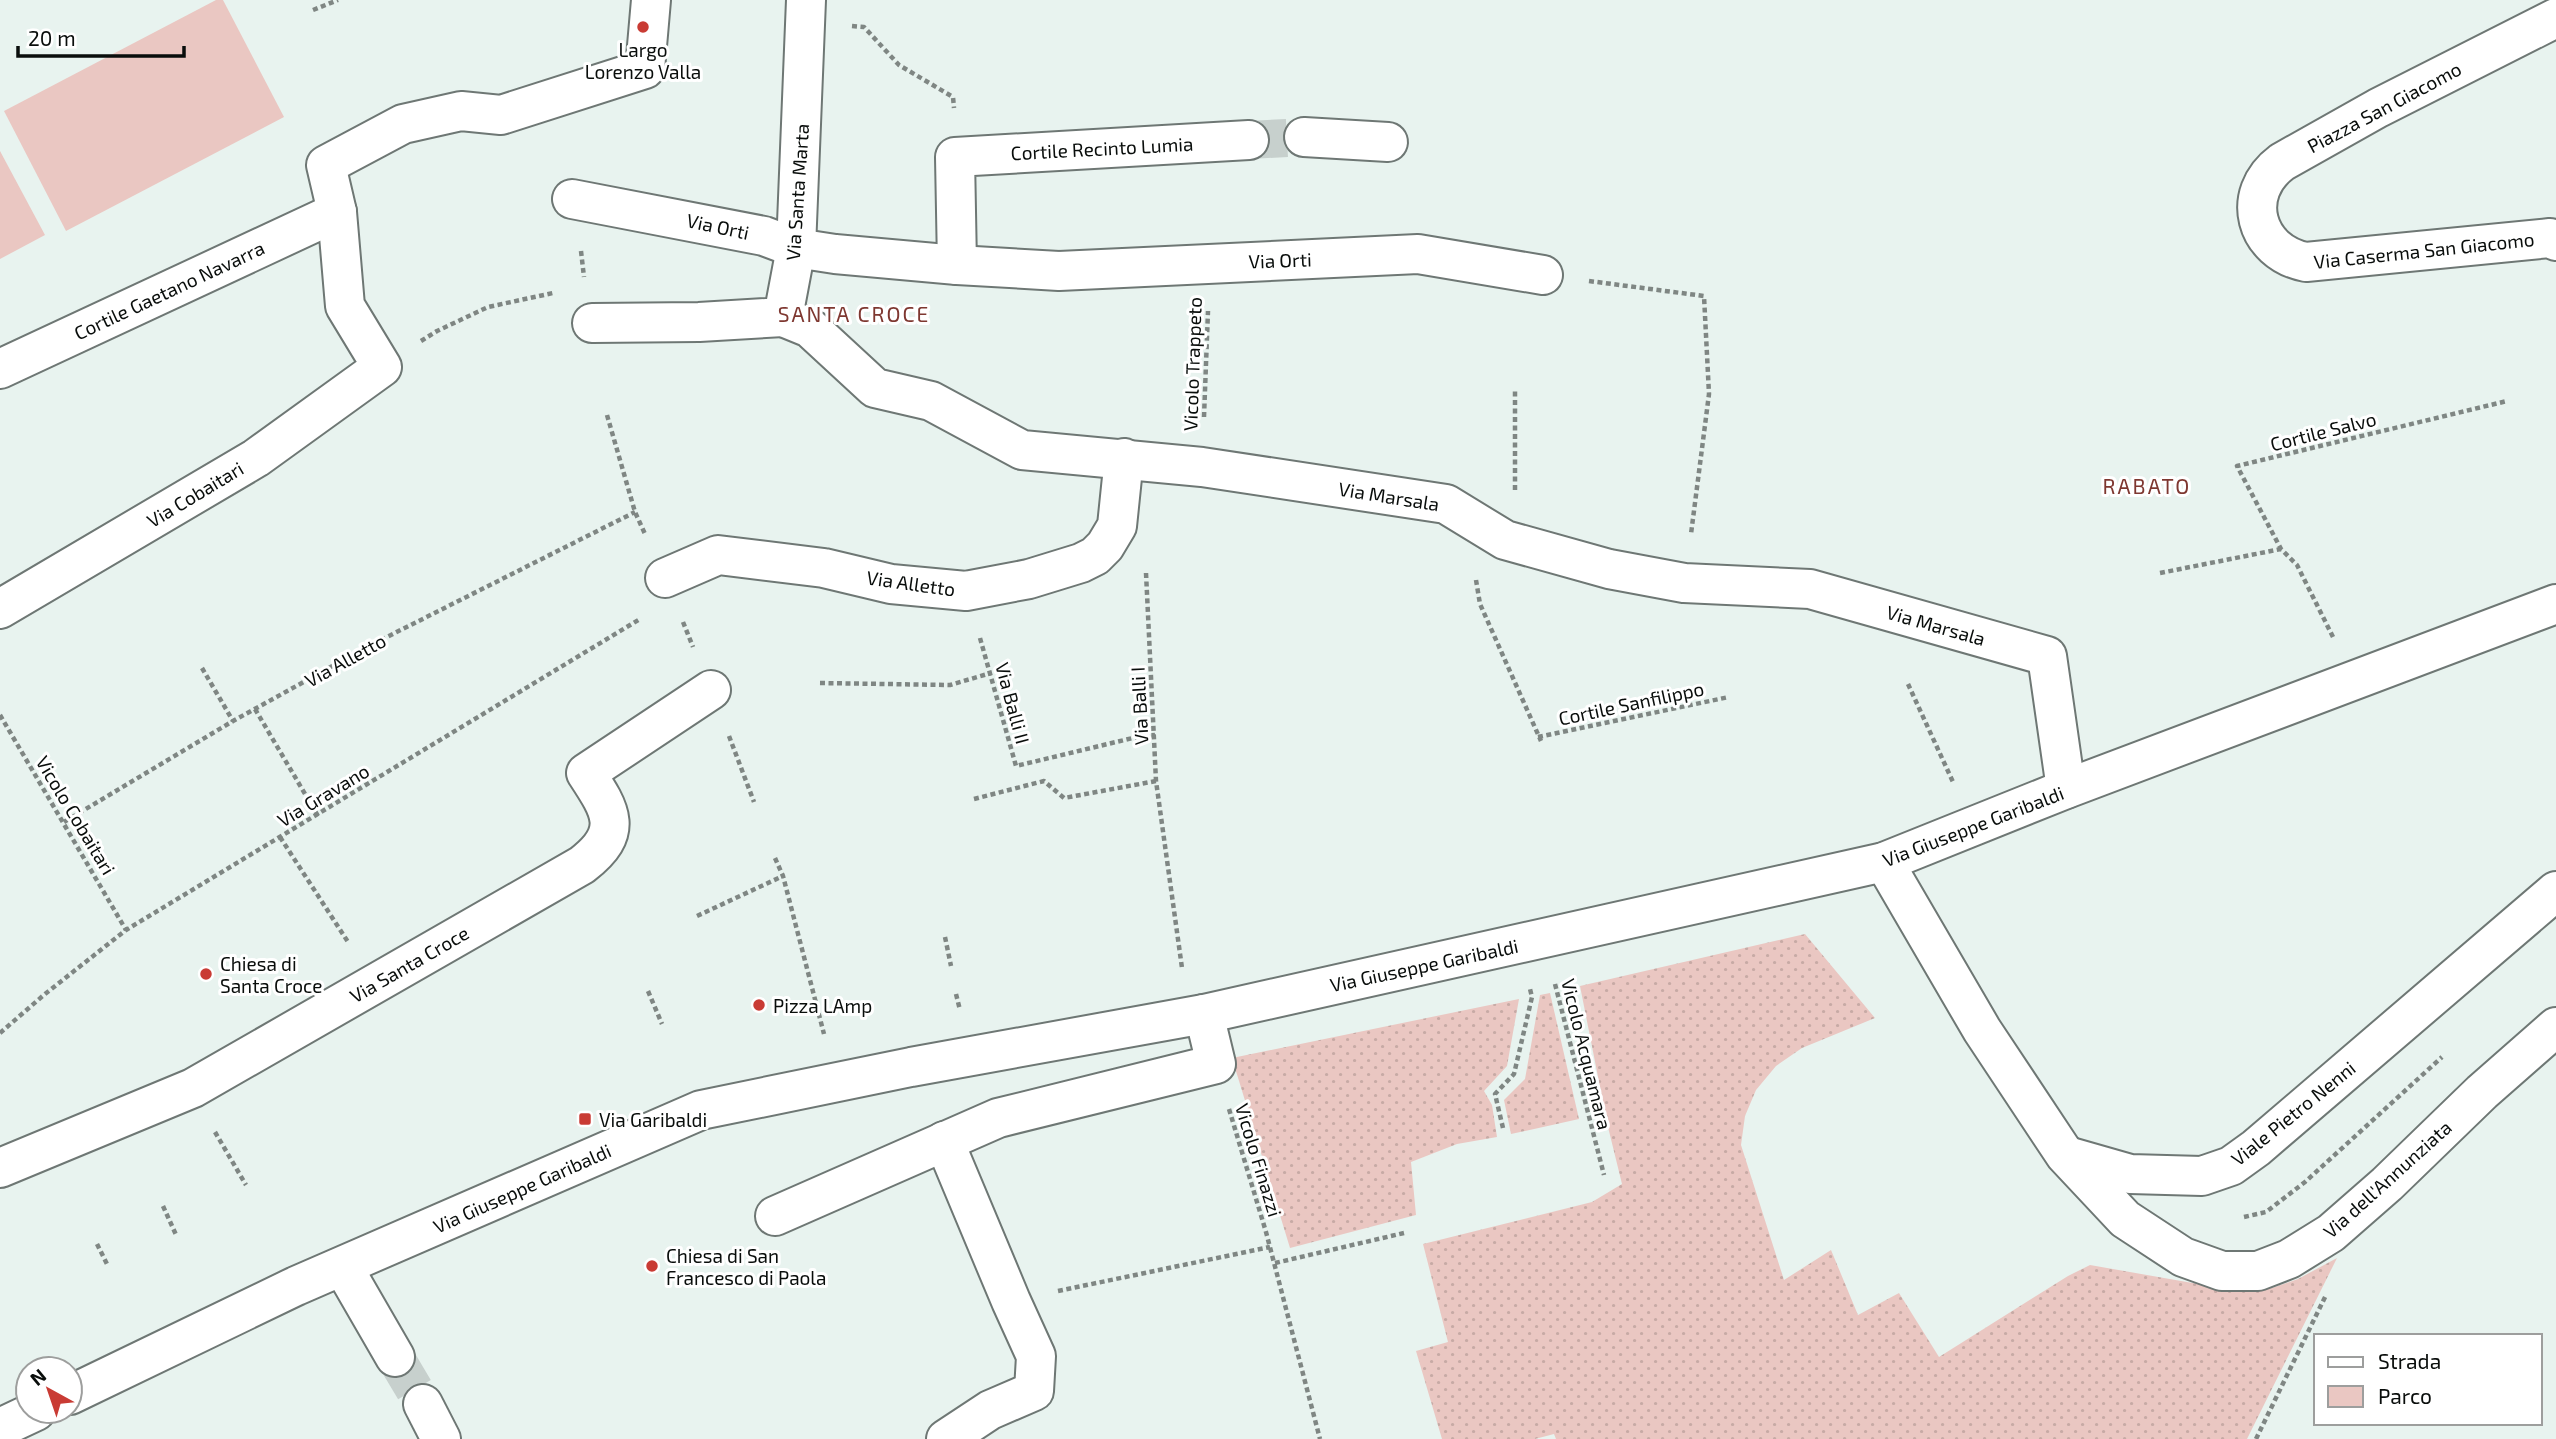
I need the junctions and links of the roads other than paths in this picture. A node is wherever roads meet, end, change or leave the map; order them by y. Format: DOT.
graph roads {
  1 [pos="651,0"];
  2 [pos="806,0"];
  3 [pos="2556,18"];
  4 [pos="1304,137"];
  5 [pos="1249,140"];
  6 [pos="1388,142"];
  7 [pos="572,199"];
  8 [pos="337,212"];
  9 [pos="2262,230"];
  10 [pos="2556,241"];
  11 [pos="796,248"];
  12 [pos="957,265"];
  13 [pos="1543,275"];
  14 [pos="783,317"];
  15 [pos="592,323"];
  16 [pos="0,369"];
  17 [pos="1124,458"];
  18 [pos="665,578"];
  19 [pos="2556,604"];
  20 [pos="0,609"];
  21 [pos="711,690"];
  22 [pos="2066,789"];
  23 [pos="1884,862"];
  24 [pos="2556,891"];
  25 [pos="1204,1014"];
  26 [pos="2556,1027"];
  27 [pos="944,1141"];
  28 [pos="2065,1155"];
  29 [pos="0,1168"];
  30 [pos="775,1216"];
  31 [pos="343,1266"];
  32 [pos="395,1357"];
  33 [pos="84,1388"];
  34 [pos="422,1404"];
  35 [pos="441,1439"];
  36 [pos="946,1439"];
  1 -- 8 [label="street"];
  2 -- 11 [label="street, Via Santa Marta"];
  3 -- 9 [label="street, Piazza San Giacomo"];
  4 -- 6 [label="street"];
  5 -- 12 [label="street, Cortile Recinto Lumia"];
  7 -- 11 [label="street, Via Orti"];
  8 -- 16 [label="street, Cortile Gaetano Navarra"];
  8 -- 20 [label="street, Via Cobaitari"];
  9 -- 10 [label="street, Via Caserma San Giacomo"];
  11 -- 12 [label="street, Via Orti"];
  11 -- 14 [label="street, Via Santa Marta"];
  12 -- 13 [label="street, Via Orti"];
  14 -- 15 [label="street"];
  14 -- 17 [label="street, Via Marsala"];
  17 -- 18 [label="street, Via Alletto"];
  17 -- 22 [label="street, Via Marsala"];
  19 -- 22 [label="street, Via Giuseppe Garibaldi"];
  21 -- 29 [label="street, Via Santa Croce"];
  22 -- 23 [label="street, Via Giuseppe Garibaldi"];
  23 -- 25 [label="street, Via Giuseppe Garibaldi"];
  23 -- 28 [label="street"];
  24 -- 28 [label="street, Viale Pietro Nenni"];
  25 -- 27 [label="street"];
  25 -- 31 [label="street, Via Giuseppe Garibaldi"];
  26 -- 28 [label="street, Via dell'Annunziata"];
  27 -- 30 [label="street"];
  27 -- 36 [label="street"];
  31 -- 32 [label="street"];
  31 -- 33 [label="street, Via Giuseppe Garibaldi"];
  34 -- 35 [label="street"];
}
